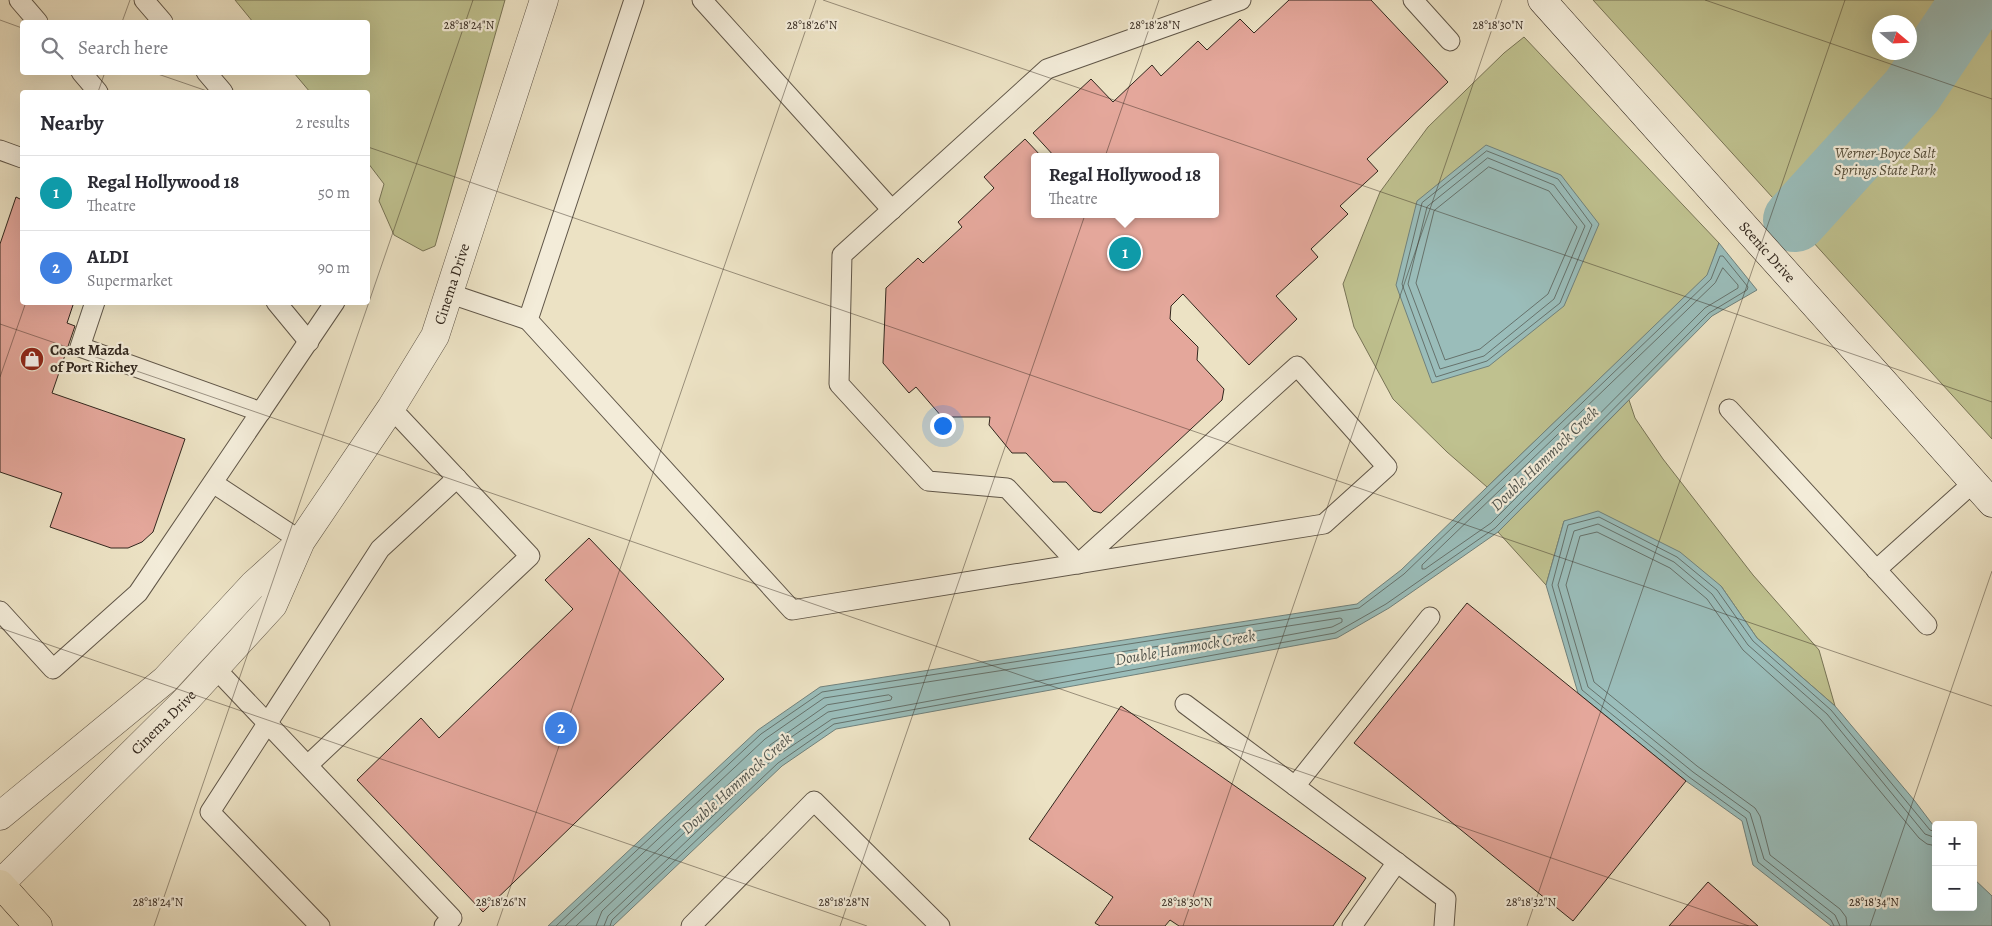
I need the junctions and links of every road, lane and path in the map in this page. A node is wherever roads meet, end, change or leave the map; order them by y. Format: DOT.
graph roads {
  1 [pos="19,0"];
  2 [pos="144,0"];
  3 [pos="544,0"];
  4 [pos="634,0"];
  5 [pos="702,0"];
  6 [pos="1241,0"];
  7 [pos="1413,0"];
  8 [pos="1542,0"];
  9 [pos="36,20"];
  10 [pos="161,20"];
  11 [pos="1450,41"];
  12 [pos="84,75"];
  13 [pos="209,75"];
  14 [pos="96,90"];
  15 [pos="221,90"];
  16 [pos="0,150"];
  17 [pos="20,157"];
  18 [pos="892,210"];
  19 [pos="448,293"];
  20 [pos="94,305"];
  21 [pos="278,305"];
  22 [pos="333,305"];
  23 [pos="528,320"];
  24 [pos="309,342"];
  25 [pos="391,408"];
  26 [pos="1729,409"];
  27 [pos="261,412"];
  28 [pos="457,478"];
  29 [pos="1974,482"];
  30 [pos="213,483"];
  31 [pos="1992,502"];
  32 [pos="302,541"];
  33 [pos="1078,564"];
  34 [pos="1876,570"];
  35 [pos="0,611"];
  36 [pos="1430,617"];
  37 [pos="1927,625"];
  38 [pos="214,668"];
  39 [pos="1185,704"];
  40 [pos="268,724"];
  41 [pos="308,765"];
  42 [pos="1295,786"];
  43 [pos="0,816"];
  44 [pos="1397,862"];
  45 [pos="0,884"];
  46 [pos="38,926"];
  47 [pos="320,926"];
  48 [pos="444,926"];
  49 [pos="691,926"];
  50 [pos="940,926"];
  51 [pos="1352,926"];
  52 [pos="1445,926"];
  1 -- 9 [label="lane"];
  2 -- 10 [label="lane"];
  3 -- 19 [label="street, Cinema Drive"];
  4 -- 23 [label="lane"];
  5 -- 18 [label="lane"];
  6 -- 18 [label="lane"];
  7 -- 11 [label="lane"];
  8 -- 29 [label="street, Scenic Drive"];
  12 -- 14 [label="lane"];
  13 -- 15 [label="lane"];
  16 -- 17 [label="lane"];
  18 -- 33 [label="lane"];
  19 -- 23 [label="lane"];
  19 -- 25 [label="street, Cinema Drive"];
  20 -- 27 [label="lane"];
  21 -- 24 [label="lane"];
  22 -- 24 [label="lane"];
  23 -- 33 [label="lane"];
  24 -- 27 [label="lane"];
  25 -- 28 [label="lane"];
  25 -- 32 [label="street, Cinema Drive"];
  26 -- 34 [label="lane"];
  27 -- 30 [label="lane"];
  28 -- 40 [label="lane"];
  28 -- 41 [label="lane"];
  29 -- 31 [label="street, Scenic Drive"];
  29 -- 34 [label="lane"];
  30 -- 32 [label="lane"];
  30 -- 35 [label="lane"];
  32 -- 38 [label="street, Cinema Drive"];
  32 -- 43 [label="street, Cinema Drive"];
  33 -- 33 [label="lane"];
  34 -- 37 [label="lane"];
  36 -- 42 [label="lane"];
  38 -- 40 [label="lane"];
  38 -- 45 [label="street, Cinema Drive"];
  39 -- 42 [label="lane"];
  40 -- 41 [label="lane"];
  40 -- 47 [label="lane"];
  41 -- 48 [label="lane"];
  42 -- 44 [label="lane"];
  44 -- 51 [label="lane"];
  44 -- 52 [label="lane"];
  45 -- 46 [label="highway"];
  49 -- 50 [label="lane"];
}
